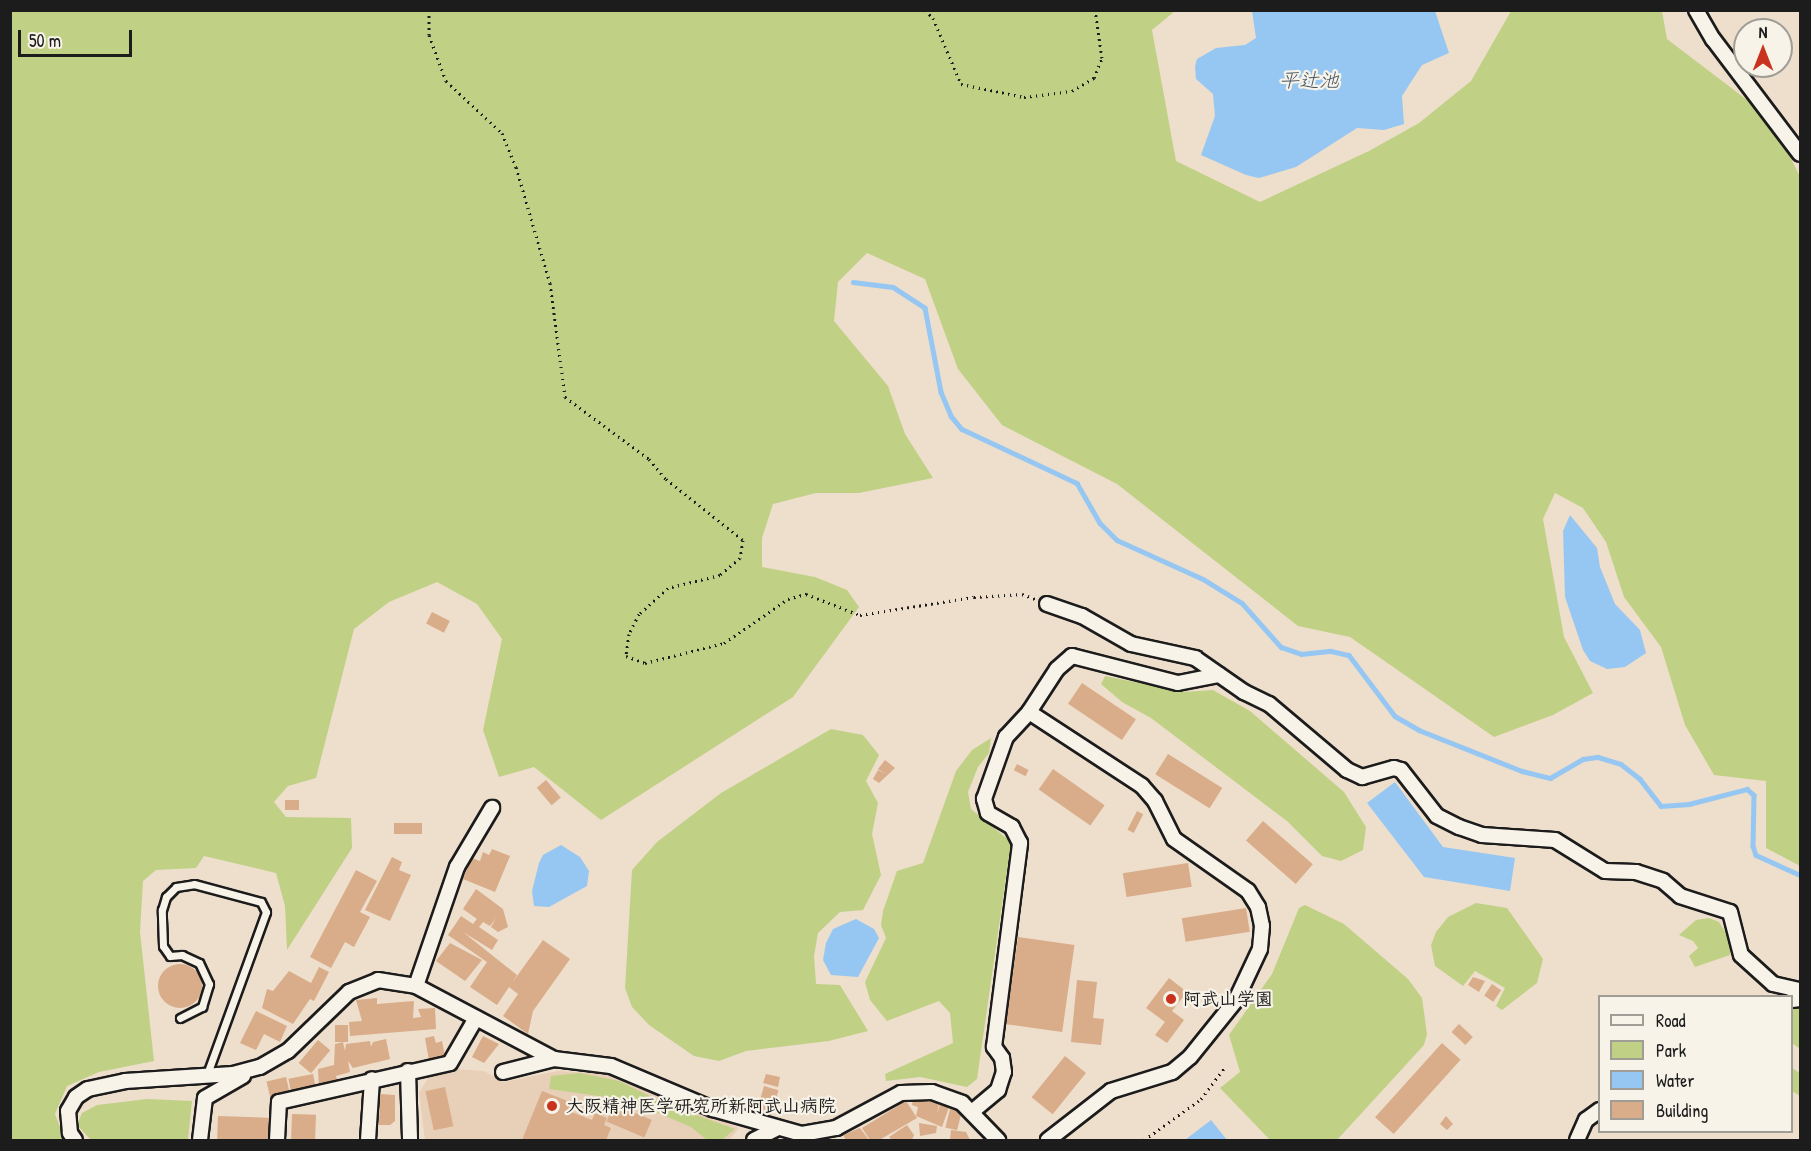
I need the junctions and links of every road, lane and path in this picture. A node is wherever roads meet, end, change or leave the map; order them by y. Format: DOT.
graph roads {
  1 [pos="429,10"];
  2 [pos="926,10"];
  3 [pos="1095,10"];
  4 [pos="1696,10"];
  5 [pos="1800,154"];
  6 [pos="1047,604"];
  7 [pos="1219,675"];
  8 [pos="1029,712"];
  9 [pos="492,808"];
  10 [pos="416,986"];
  11 [pos="1800,990"];
  12 [pos="180,1018"];
  13 [pos="476,1018"];
  14 [pos="554,1059"];
  15 [pos="1224,1069"];
  16 [pos="252,1070"];
  17 [pos="408,1071"];
  18 [pos="503,1072"];
  19 [pos="206,1077"];
  20 [pos="372,1079"];
  21 [pos="973,1111"];
  22 [pos="1598,1111"];
  23 [pos="776,1129"];
  24 [pos="410,1139"];
  25 [pos="75,1140"];
  26 [pos="200,1140"];
  27 [pos="278,1140"];
  28 [pos="368,1140"];
  29 [pos="754,1140"];
  30 [pos="998,1140"];
  31 [pos="1048,1140"];
  32 [pos="1144,1140"];
  33 [pos="1577,1140"];
  1 -- 6 [label="path"];
  2 -- 3 [label="path"];
  4 -- 5 [label="street"];
  6 -- 7 [label="street"];
  7 -- 8 [label="street"];
  7 -- 11 [label="street"];
  8 -- 21 [label="street"];
  8 -- 31 [label="street"];
  9 -- 10 [label="street"];
  10 -- 13 [label="street"];
  10 -- 16 [label="street"];
  12 -- 19 [label="lane"];
  13 -- 14 [label="street"];
  13 -- 17 [label="street"];
  14 -- 18 [label="street"];
  14 -- 23 [label="street"];
  15 -- 32 [label="path"];
  16 -- 19 [label="street"];
  16 -- 26 [label="street"];
  17 -- 20 [label="street"];
  17 -- 24 [label="street"];
  19 -- 25 [label="street"];
  20 -- 27 [label="street"];
  20 -- 28 [label="street"];
  21 -- 23 [label="street"];
  21 -- 30 [label="street"];
  22 -- 33 [label="street"];
  23 -- 29 [label="street"];
}
